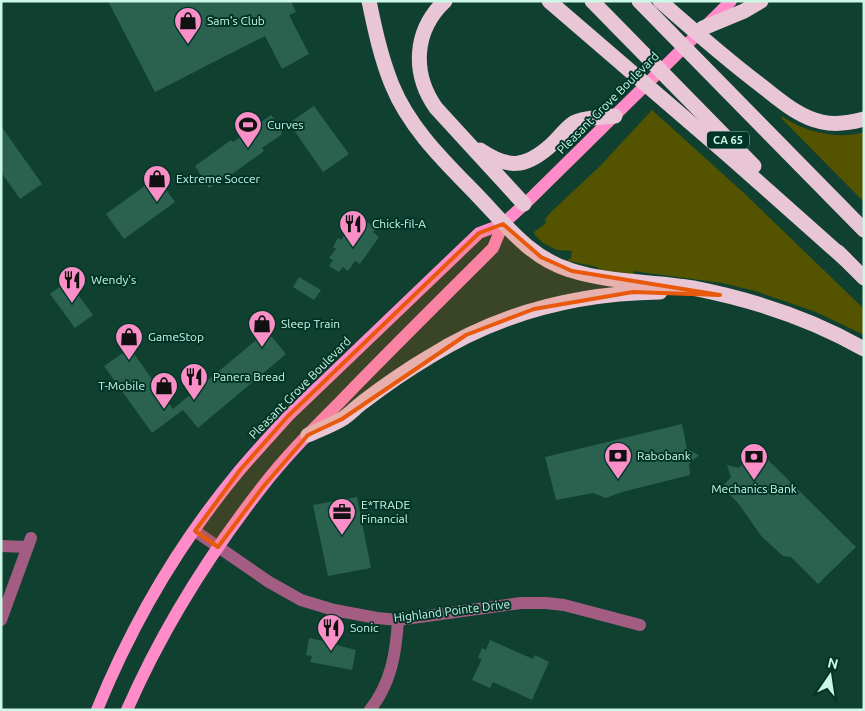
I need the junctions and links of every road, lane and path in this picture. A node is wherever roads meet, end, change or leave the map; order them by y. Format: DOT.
graph roads {
  1 [pos="369,1"];
  2 [pos="445,1"];
  3 [pos="549,1"];
  4 [pos="592,1"];
  5 [pos="640,1"];
  6 [pos="660,1"];
  7 [pos="761,1"];
  8 [pos="730,2"];
  9 [pos="703,28"];
  10 [pos="614,116"];
  11 [pos="864,119"];
  12 [pos="465,139"];
  13 [pos="524,204"];
  14 [pos="503,224"];
  15 [pos="864,230"];
  16 [pos="845,259"];
  17 [pos="864,278"];
  18 [pos="720,295"];
  19 [pos="864,349"];
  20 [pos="308,435"];
  21 [pos="195,531"];
  22 [pos="1,546"];
  23 [pos="218,547"];
  24 [pos="1,620"];
  25 [pos="398,620"];
  26 [pos="640,625"];
  27 [pos="97,710"];
  28 [pos="127,710"];
  29 [pos="370,710"];
  1 -- 14 [label="highway"];
  2 -- 12 [label="highway"];
  3 -- 16 [label="highway"];
  4 -- 16 [label="highway, CA 65"];
  5 -- 15 [label="highway, CA 65"];
  6 -- 11 [label="highway"];
  7 -- 9 [label="highway"];
  8 -- 9 [label="main road, Pleasant Grove Boulevard"];
  9 -- 10 [label="main road, Pleasant Grove Boulevard"];
  10 -- 12 [label="highway"];
  10 -- 13 [label="main road, Pleasant Grove Boulevard"];
  12 -- 13 [label="highway"];
  13 -- 14 [label="main road, Pleasant Grove Boulevard"];
  14 -- 18 [label="highway"];
  14 -- 20 [label="main road, Pleasant Grove Boulevard"];
  14 -- 21 [label="main road, Pleasant Grove Boulevard"];
  16 -- 17 [label="highway, CA 65"];
  18 -- 19 [label="highway"];
  18 -- 20 [label="highway"];
  20 -- 23 [label="main road, Pleasant Grove Boulevard"];
  21 -- 23 [label="street, Highland Pointe Drive"];
  21 -- 27 [label="main road, Pleasant Grove Boulevard"];
  22 -- 24 [label="street"];
  23 -- 25 [label="street, Highland Pointe Drive"];
  23 -- 28 [label="main road, Pleasant Grove Boulevard"];
  25 -- 26 [label="street, Highland Pointe Drive"];
  25 -- 29 [label="street"];
}
